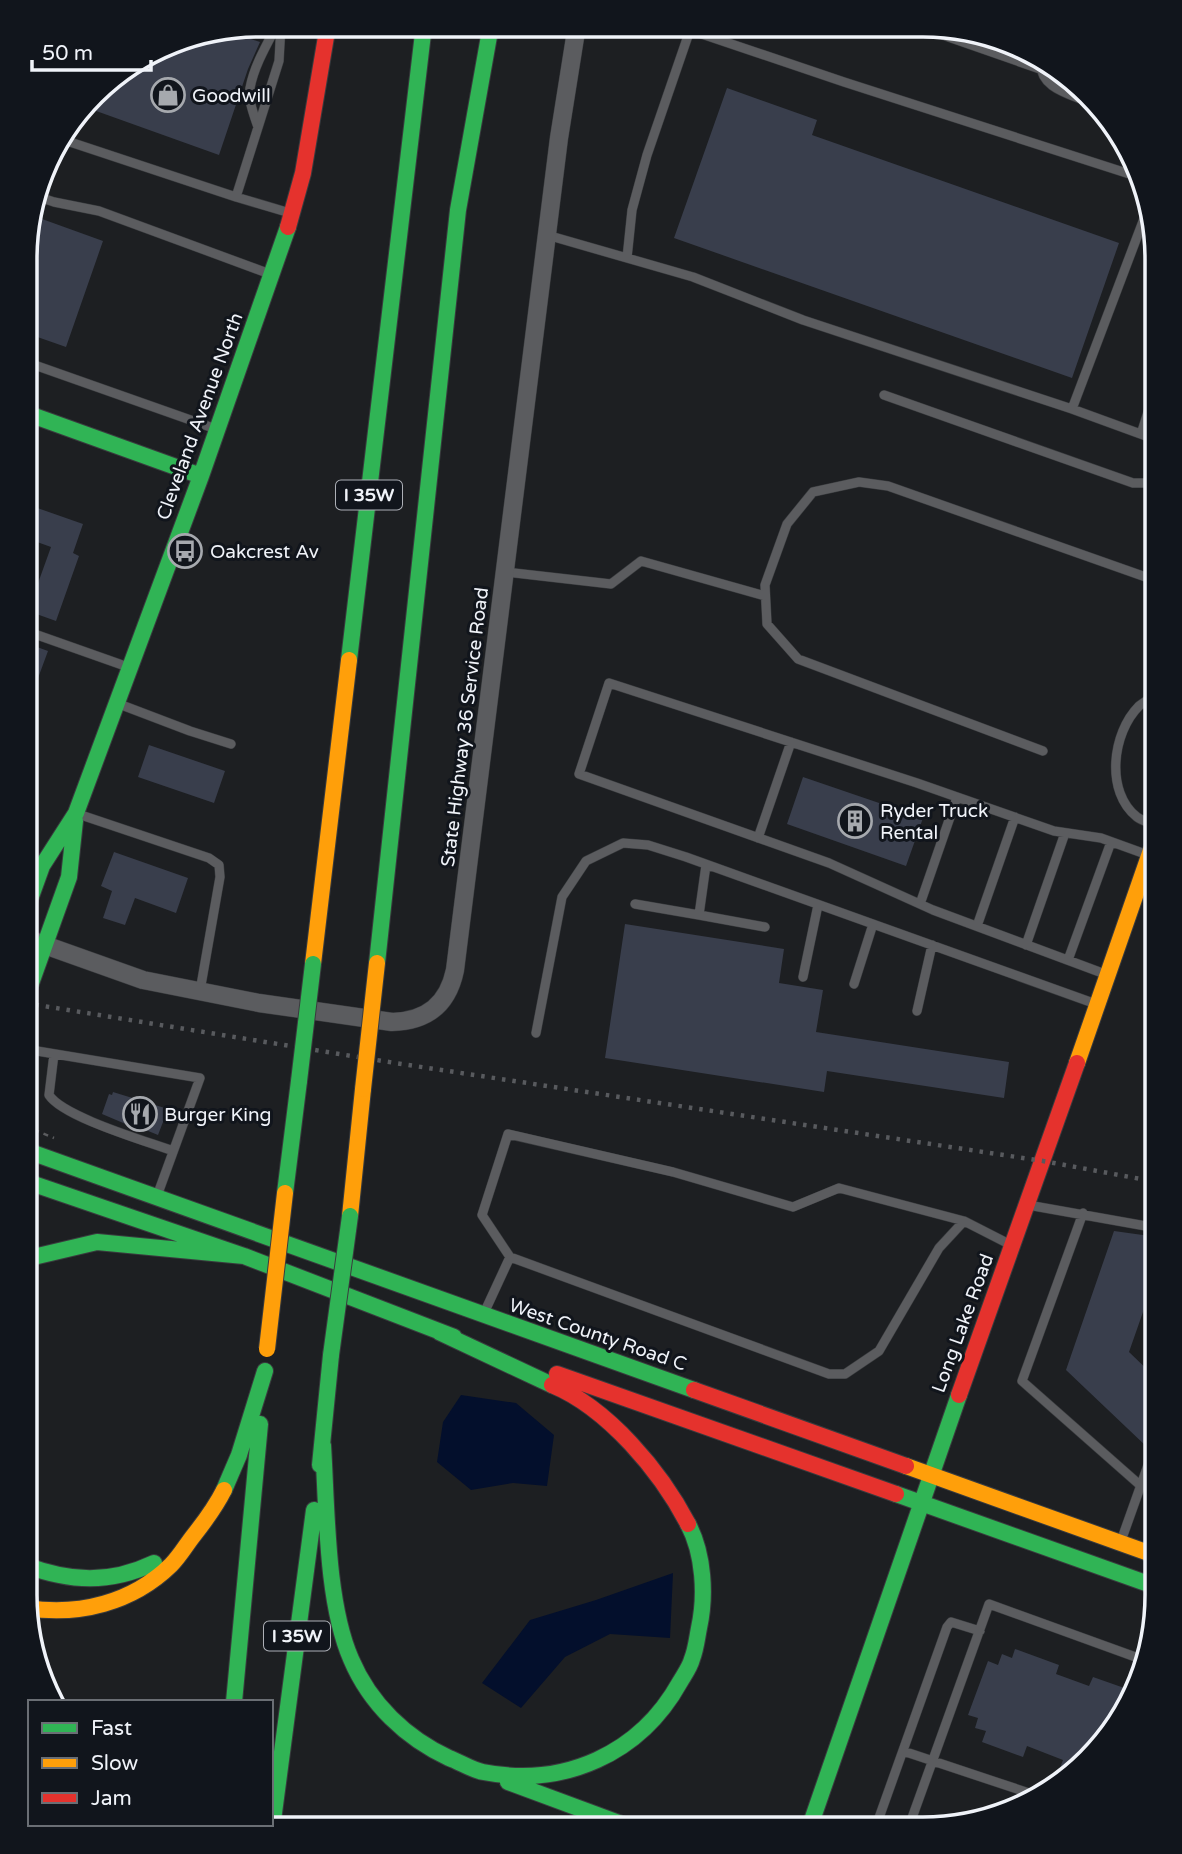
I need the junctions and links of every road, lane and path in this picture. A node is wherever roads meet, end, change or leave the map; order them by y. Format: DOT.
graph roads {
  1 [pos="271,37"];
  2 [pos="279,37"];
  3 [pos="326,37"];
  4 [pos="423,37"];
  5 [pos="489,37"];
  6 [pos="575,37"];
  7 [pos="688,37"];
  8 [pos="711,37"];
  9 [pos="963,41"];
  10 [pos="1018,58"];
  11 [pos="1045,73"];
  12 [pos="1073,96"];
  13 [pos="258,127"];
  14 [pos="70,141"];
  15 [pos="1128,173"];
  16 [pos="236,197"];
  17 [pos="45,199"];
  18 [pos="293,214"];
  19 [pos="1142,222"];
  20 [pos="547,235"];
  21 [pos="627,258"];
  22 [pos="272,274"];
  23 [pos="37,366"];
  24 [pos="884,396"];
  25 [pos="1072,409"];
  26 [pos="37,417"];
  27 [pos="1145,422"];
  28 [pos="218,429"];
  29 [pos="1141,434"];
  30 [pos="1145,436"];
  31 [pos="201,476"];
  32 [pos="1145,483"];
  33 [pos="505,572"];
  34 [pos="1145,577"];
  35 [pos="765,596"];
  36 [pos="37,635"];
  37 [pos="130,668"];
  38 [pos="1145,702"];
  39 [pos="117,703"];
  40 [pos="791,742"];
  41 [pos="231,744"];
  42 [pos="1043,751"];
  43 [pos="957,797"];
  44 [pos="76,813"];
  45 [pos="1015,817"];
  46 [pos="1145,821"];
  47 [pos="1065,833"];
  48 [pos="758,838"];
  49 [pos="1111,842"];
  50 [pos="1145,853"];
  51 [pos="706,865"];
  52 [pos="1145,869"];
  53 [pos="37,881"];
  54 [pos="635,904"];
  55 [pos="920,904"];
  56 [pos="818,905"];
  57 [pos="699,915"];
  58 [pos="873,924"];
  59 [pos="977,926"];
  60 [pos="765,927"];
  61 [pos="37,942"];
  62 [pos="1026,944"];
  63 [pos="45,945"];
  64 [pos="932,945"];
  65 [pos="1068,960"];
  66 [pos="37,967"];
  67 [pos="1108,975"];
  68 [pos="803,977"];
  69 [pos="854,984"];
  70 [pos="200,991"];
  71 [pos="1097,1005"];
  72 [pos="917,1011"];
  73 [pos="536,1033"];
  74 [pos="37,1051"];
  75 [pos="54,1054"];
  76 [pos="173,1151"];
  77 [pos="37,1154"];
  78 [pos="37,1185"];
  79 [pos="37,1189"];
  80 [pos="54,1191"];
  81 [pos="156,1199"];
  82 [pos="1027,1205"];
  83 [pos="1083,1213"];
  84 [pos="964,1221"];
  85 [pos="1145,1226"];
  86 [pos="1012,1245"];
  87 [pos="37,1256"];
  88 [pos="244,1256"];
  89 [pos="510,1257"];
  90 [pos="484,1316"];
  91 [pos="439,1332"];
  92 [pos="265,1371"];
  93 [pos="323,1444"];
  94 [pos="930,1473"];
  95 [pos="1145,1474"];
  96 [pos="1141,1486"];
  97 [pos="920,1502"];
  98 [pos="192,1536"];
  99 [pos="1121,1543"];
  100 [pos="1145,1552"];
  101 [pos="37,1570"];
  102 [pos="1145,1583"];
  103 [pos="37,1609"];
  104 [pos="980,1631"];
  105 [pos="1136,1657"];
  106 [pos="234,1700"];
  107 [pos="903,1751"];
  108 [pos="933,1760"];
  109 [pos="470,1768"];
  110 [pos="1026,1792"];
  111 [pos="273,1817"];
  112 [pos="603,1817"];
  113 [pos="812,1817"];
  114 [pos="879,1817"];
  115 [pos="912,1817"];
  1 -- 13 [label="lane"];
  2 -- 13 [label="lane"];
  3 -- 18 [label="main road, Cleveland Avenue North"];
  4 -- 92 [label="main road, I 35W, bridge"];
  5 -- 93 [label="main road, I 35W, bridge"];
  6 -- 20 [label="street, State Highway 36 Service Road"];
  7 -- 21 [label="lane"];
  8 -- 15 [label="lane"];
  9 -- 10 [label="lane"];
  11 -- 12 [label="lane"];
  13 -- 16 [label="lane"];
  14 -- 16 [label="lane"];
  16 -- 18 [label="lane"];
  17 -- 22 [label="lane"];
  18 -- 22 [label="main road, Cleveland Avenue North"];
  19 -- 25 [label="lane"];
  20 -- 21 [label="lane"];
  20 -- 33 [label="street, State Highway 36 Service Road"];
  21 -- 25 [label="lane"];
  22 -- 28 [label="main road, Cleveland Avenue North"];
  23 -- 28 [label="lane"];
  24 -- 32 [label="lane"];
  25 -- 29 [label="lane"];
  26 -- 31 [label="main road"];
  27 -- 29 [label="lane"];
  28 -- 31 [label="main road, Cleveland Avenue North"];
  29 -- 30 [label="lane"];
  31 -- 37 [label="main road, Cleveland Avenue North"];
  33 -- 35 [label="lane"];
  33 -- 70 [label="street, State Highway 36 Service Road"];
  34 -- 35 [label="lane"];
  35 -- 42 [label="lane"];
  36 -- 37 [label="lane"];
  37 -- 39 [label="main road, Cleveland Avenue North"];
  38 -- 46 [label="lane"];
  39 -- 41 [label="lane"];
  39 -- 44 [label="main road, Cleveland Avenue North"];
  40 -- 43 [label="lane"];
  40 -- 48 [label="lane"];
  40 -- 48 [label="lane"];
  43 -- 45 [label="lane"];
  43 -- 55 [label="lane"];
  44 -- 53 [label="main road, Cleveland Avenue North"];
  44 -- 63 [label="main road, Cleveland Avenue North"];
  44 -- 70 [label="lane"];
  45 -- 47 [label="lane"];
  45 -- 59 [label="lane"];
  47 -- 49 [label="lane"];
  47 -- 62 [label="lane"];
  48 -- 55 [label="lane"];
  49 -- 50 [label="lane"];
  49 -- 65 [label="lane"];
  51 -- 56 [label="lane"];
  51 -- 57 [label="lane"];
  51 -- 73 [label="lane"];
  52 -- 67 [label="main road, Long Lake Road"];
  54 -- 57 [label="lane"];
  55 -- 59 [label="lane"];
  56 -- 58 [label="lane"];
  56 -- 68 [label="lane"];
  57 -- 60 [label="lane"];
  58 -- 64 [label="lane"];
  58 -- 69 [label="lane"];
  59 -- 62 [label="lane"];
  61 -- 63 [label="street, State Highway 36 Service Road"];
  62 -- 65 [label="lane"];
  63 -- 66 [label="main road, Cleveland Avenue North"];
  63 -- 70 [label="street, State Highway 36 Service Road"];
  64 -- 71 [label="lane"];
  64 -- 72 [label="lane"];
  65 -- 67 [label="lane"];
  67 -- 71 [label="main road, Long Lake Road"];
  71 -- 82 [label="main road, Long Lake Road"];
  74 -- 75 [label="lane"];
  75 -- 76 [label="lane"];
  75 -- 76 [label="lane"];
  76 -- 81 [label="lane"];
  77 -- 81 [label="main road, West County Road C"];
  78 -- 80 [label="main road"];
  79 -- 80 [label="main road"];
  80 -- 88 [label="main road"];
  81 -- 90 [label="main road, West County Road C"];
  82 -- 83 [label="lane"];
  82 -- 86 [label="main road, Long Lake Road"];
  83 -- 85 [label="lane"];
  83 -- 96 [label="lane"];
  84 -- 86 [label="lane"];
  84 -- 89 [label="lane"];
  84 -- 89 [label="lane"];
  86 -- 94 [label="main road, Long Lake Road"];
  87 -- 88 [label="main road"];
  88 -- 91 [label="main road"];
  89 -- 90 [label="lane"];
  90 -- 94 [label="main road, West County Road C"];
  91 -- 97 [label="main road"];
  91 -- 109 [label="main road"];
  92 -- 98 [label="main road"];
  92 -- 106 [label="main road, I 35W"];
  93 -- 109 [label="main road"];
  93 -- 111 [label="main road, I 35W"];
  94 -- 97 [label="main road, Long Lake Road"];
  94 -- 99 [label="main road, West County Road C"];
  95 -- 96 [label="lane"];
  96 -- 99 [label="lane"];
  97 -- 102 [label="main road"];
  97 -- 113 [label="main road, Long Lake Road"];
  98 -- 101 [label="main road"];
  98 -- 103 [label="main road"];
  99 -- 100 [label="main road, West County Road C"];
  104 -- 105 [label="lane"];
  104 -- 107 [label="lane"];
  104 -- 108 [label="lane"];
  107 -- 108 [label="lane"];
  107 -- 114 [label="lane"];
  108 -- 110 [label="lane"];
  108 -- 115 [label="lane"];
  109 -- 112 [label="main road"];
}
